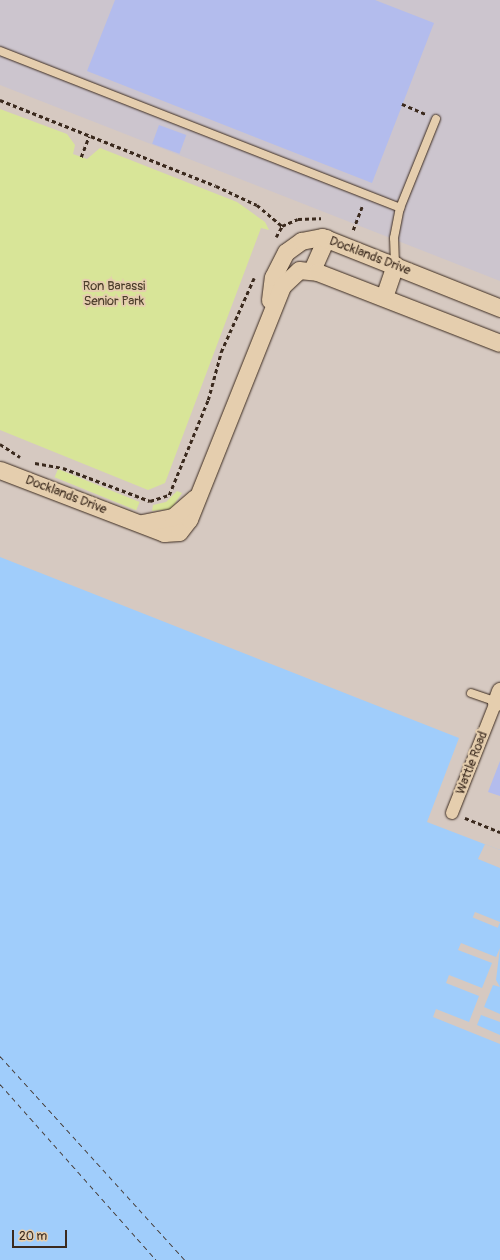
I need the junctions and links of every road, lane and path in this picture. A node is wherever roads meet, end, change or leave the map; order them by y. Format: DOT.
graph roads {
  1 [pos="0,51"];
  2 [pos="0,100"];
  3 [pos="436,118"];
  4 [pos="89,136"];
  5 [pos="81,157"];
  6 [pos="400,208"];
  7 [pos="326,238"];
  8 [pos="271,244"];
  9 [pos="395,265"];
  10 [pos="312,270"];
  11 [pos="255,275"];
  12 [pos="384,297"];
  13 [pos="500,308"];
  14 [pos="266,321"];
  15 [pos="500,343"];
  16 [pos="0,444"];
  17 [pos="26,460"];
  18 [pos="32,462"];
  19 [pos="0,470"];
  20 [pos="471,692"];
  21 [pos="499,699"];
  22 [pos="452,814"];
  23 [pos="500,832"];
  1 -- 6 [label="lane"];
  2 -- 4 [label="path"];
  3 -- 6 [label="lane"];
  4 -- 5 [label="path"];
  4 -- 8 [label="path"];
  6 -- 9 [label="lane"];
  7 -- 9 [label="street, Docklands Drive"];
  7 -- 10 [label="street"];
  7 -- 14 [label="street, Docklands Drive"];
  9 -- 12 [label="street"];
  9 -- 13 [label="street, Docklands Drive"];
  10 -- 12 [label="street"];
  10 -- 14 [label="street, Docklands Drive"];
  11 -- 18 [label="path"];
  12 -- 15 [label="street"];
  14 -- 19 [label="street, Docklands Drive"];
  16 -- 17 [label="path"];
  20 -- 21 [label="lane"];
  21 -- 22 [label="street, Wattle Road"];
  22 -- 23 [label="path"];
}
